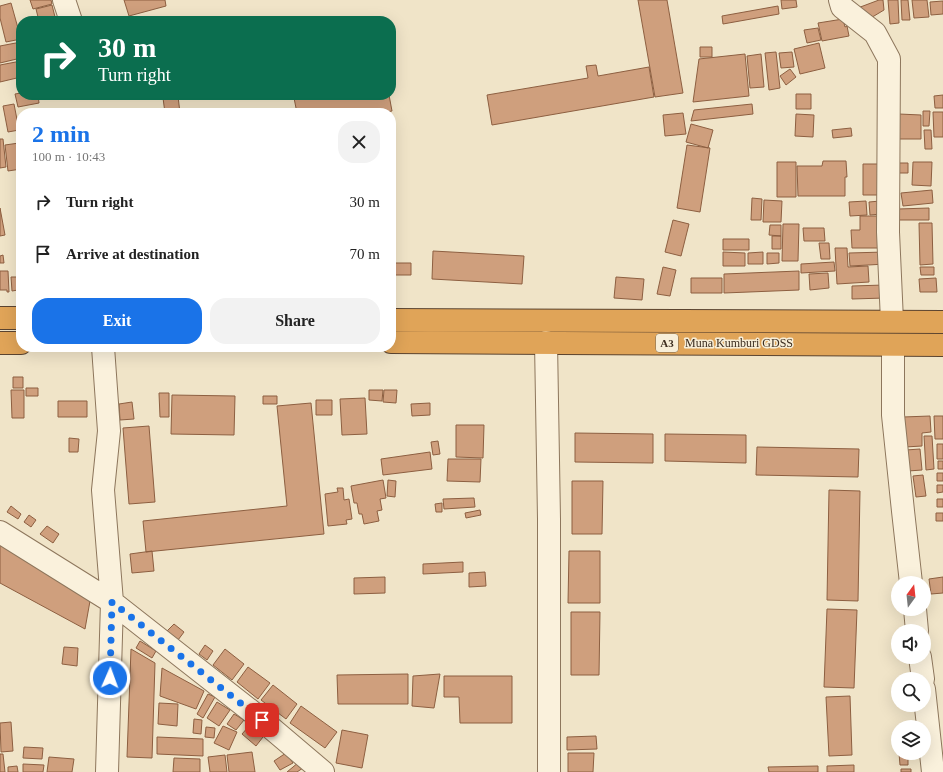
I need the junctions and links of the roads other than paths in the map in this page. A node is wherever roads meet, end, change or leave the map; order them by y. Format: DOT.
graph roads {
  1 [pos="64,0"];
  2 [pos="840,0"];
  3 [pos="69,16"];
  4 [pos="0,318"];
  5 [pos="16,318"];
  6 [pos="396,320"];
  7 [pos="892,321"];
  8 [pos="943,322"];
  9 [pos="396,342"];
  10 [pos="546,342"];
  11 [pos="0,343"];
  12 [pos="16,343"];
  13 [pos="893,345"];
  14 [pos="943,345"];
  15 [pos="103,352"];
  16 [pos="0,532"];
  17 [pos="910,576"];
  18 [pos="112,602"];
  19 [pos="926,712"];
  20 [pos="107,772"];
  21 [pos="323,772"];
  22 [pos="549,772"];
  23 [pos="933,772"];
  1 -- 3 [label="street"];
  2 -- 7 [label="street"];
  4 -- 5 [label="highway"];
  6 -- 7 [label="highway, Muna Kumburi GDSS / A3"];
  7 -- 8 [label="highway, Muna Kumburi GDSS / A3"];
  9 -- 10 [label="highway, Muna Kumburi GDSS / A3"];
  10 -- 13 [label="highway, Muna Kumburi GDSS / A3"];
  10 -- 22 [label="street"];
  11 -- 12 [label="highway"];
  13 -- 14 [label="highway, Muna Kumburi GDSS / A3"];
  13 -- 17 [label="street"];
  15 -- 18 [label="street"];
  16 -- 18 [label="street"];
  18 -- 20 [label="street"];
  18 -- 21 [label="street"];
  19 -- 23 [label="street"];
}
